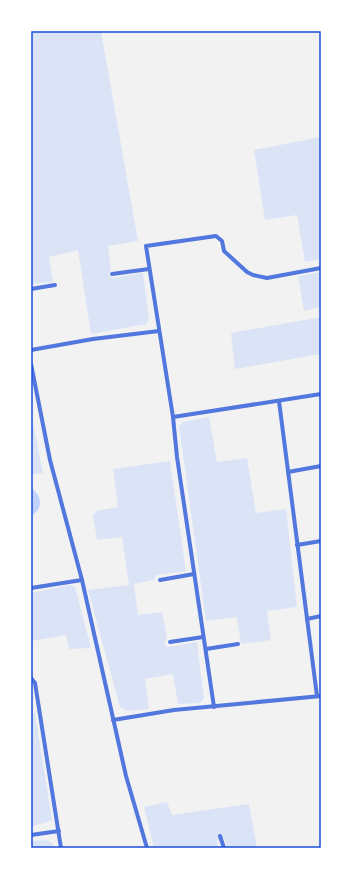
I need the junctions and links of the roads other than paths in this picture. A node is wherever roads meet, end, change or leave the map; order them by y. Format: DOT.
graph roads {
  1 [pos="321,268"];
  2 [pos="149,269"];
  3 [pos="112,274"];
  4 [pos="55,285"];
  5 [pos="31,288"];
  6 [pos="159,331"];
  7 [pos="31,350"];
  8 [pos="31,364"];
  9 [pos="321,394"];
  10 [pos="279,401"];
  11 [pos="173,417"];
  12 [pos="321,466"];
  13 [pos="288,472"];
  14 [pos="321,541"];
  15 [pos="297,545"];
  16 [pos="194,574"];
  17 [pos="82,580"];
  18 [pos="160,580"];
  19 [pos="31,588"];
  20 [pos="321,616"];
  21 [pos="307,619"];
  22 [pos="204,637"];
  23 [pos="170,642"];
  24 [pos="238,644"];
  25 [pos="206,649"];
  26 [pos="31,678"];
  27 [pos="319,696"];
  28 [pos="214,707"];
  29 [pos="113,720"];
  30 [pos="59,831"];
  31 [pos="31,835"];
  32 [pos="220,836"];
  33 [pos="61,848"];
  34 [pos="147,848"];
  35 [pos="224,848"];
  1 -- 2 [label="street"];
  2 -- 3 [label="street"];
  2 -- 6 [label="street"];
  4 -- 5 [label="street"];
  6 -- 7 [label="street"];
  6 -- 11 [label="street"];
  8 -- 17 [label="street"];
  9 -- 10 [label="street"];
  10 -- 11 [label="street"];
  10 -- 13 [label="street"];
  11 -- 16 [label="street"];
  12 -- 13 [label="street"];
  13 -- 15 [label="street"];
  14 -- 15 [label="street"];
  15 -- 21 [label="street"];
  16 -- 18 [label="street"];
  16 -- 22 [label="street"];
  17 -- 19 [label="street"];
  17 -- 29 [label="street"];
  20 -- 21 [label="street"];
  21 -- 27 [label="street"];
  22 -- 23 [label="street"];
  22 -- 25 [label="street"];
  24 -- 25 [label="street"];
  25 -- 28 [label="street"];
  26 -- 30 [label="street"];
  27 -- 28 [label="street"];
  28 -- 29 [label="street"];
  29 -- 34 [label="street"];
  30 -- 31 [label="street"];
  30 -- 33 [label="street"];
  32 -- 35 [label="street"];
}
